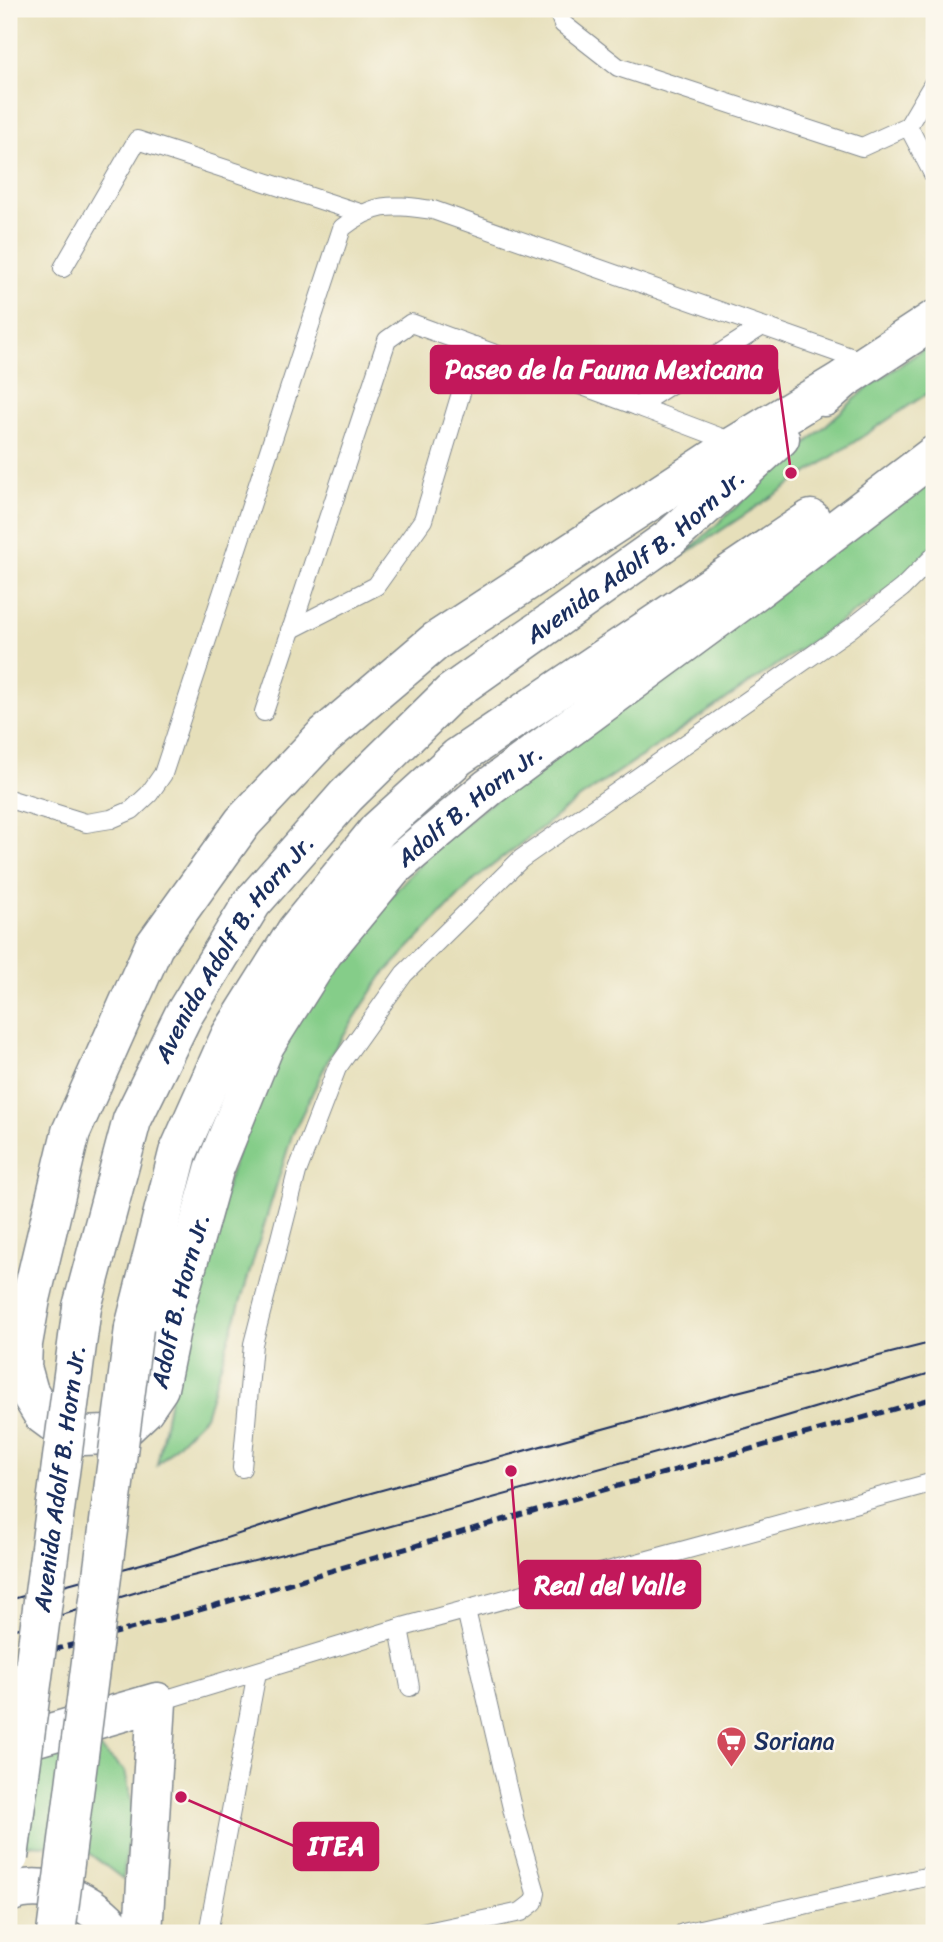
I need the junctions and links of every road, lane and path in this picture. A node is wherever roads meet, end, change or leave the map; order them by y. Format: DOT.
graph roads {
  1 [pos="557,9"];
  2 [pos="934,82"];
  3 [pos="908,126"];
  4 [pos="934,176"];
  5 [pos="360,213"];
  6 [pos="63,268"];
  7 [pos="934,320"];
  8 [pos="761,327"];
  9 [pos="475,346"];
  10 [pos="856,371"];
  11 [pos="637,406"];
  12 [pos="934,436"];
  13 [pos="737,444"];
  14 [pos="934,455"];
  15 [pos="934,556"];
  16 [pos="290,630"];
  17 [pos="264,712"];
  18 [pos="9,799"];
  19 [pos="242,1468"];
  20 [pos="934,1482"];
  21 [pos="466,1610"];
  22 [pos="399,1628"];
  23 [pos="257,1672"];
  24 [pos="410,1687"];
  25 [pos="156,1702"];
  26 [pos="9,1745"];
  27 [pos="9,1857"];
  28 [pos="934,1875"];
  29 [pos="9,1893"];
  30 [pos="56,1933"];
  31 [pos="118,1933"];
  32 [pos="143,1933"];
  33 [pos="208,1933"];
  34 [pos="422,1933"];
  35 [pos="682,1933"];
  1 -- 3 [label="lane"];
  2 -- 3 [label="lane"];
  3 -- 4 [label="lane"];
  5 -- 6 [label="lane"];
  5 -- 8 [label="lane"];
  5 -- 18 [label="lane"];
  7 -- 10 [label="main road, Avenida Adolf B. Horn Jr."];
  8 -- 10 [label="lane"];
  8 -- 11 [label="lane"];
  9 -- 11 [label="lane"];
  9 -- 16 [label="lane"];
  9 -- 16 [label="lane"];
  10 -- 13 [label="main road, Adolf B. Horn Jr."];
  10 -- 27 [label="main road, Avenida Adolf B. Horn Jr., bridge"];
  11 -- 13 [label="lane"];
  12 -- 30 [label="main road, Avenida Adolf B. Horn Jr., bridge"];
  13 -- 14 [label="main road, Adolf B. Horn Jr."];
  15 -- 19 [label="lane"];
  16 -- 17 [label="lane"];
  20 -- 21 [label="lane"];
  21 -- 22 [label="lane"];
  21 -- 34 [label="lane"];
  22 -- 23 [label="lane"];
  22 -- 24 [label="lane"];
  23 -- 25 [label="lane"];
  23 -- 33 [label="lane"];
  25 -- 26 [label="main road"];
  25 -- 32 [label="main road"];
  28 -- 35 [label="lane"];
  29 -- 31 [label="main road"];
}
